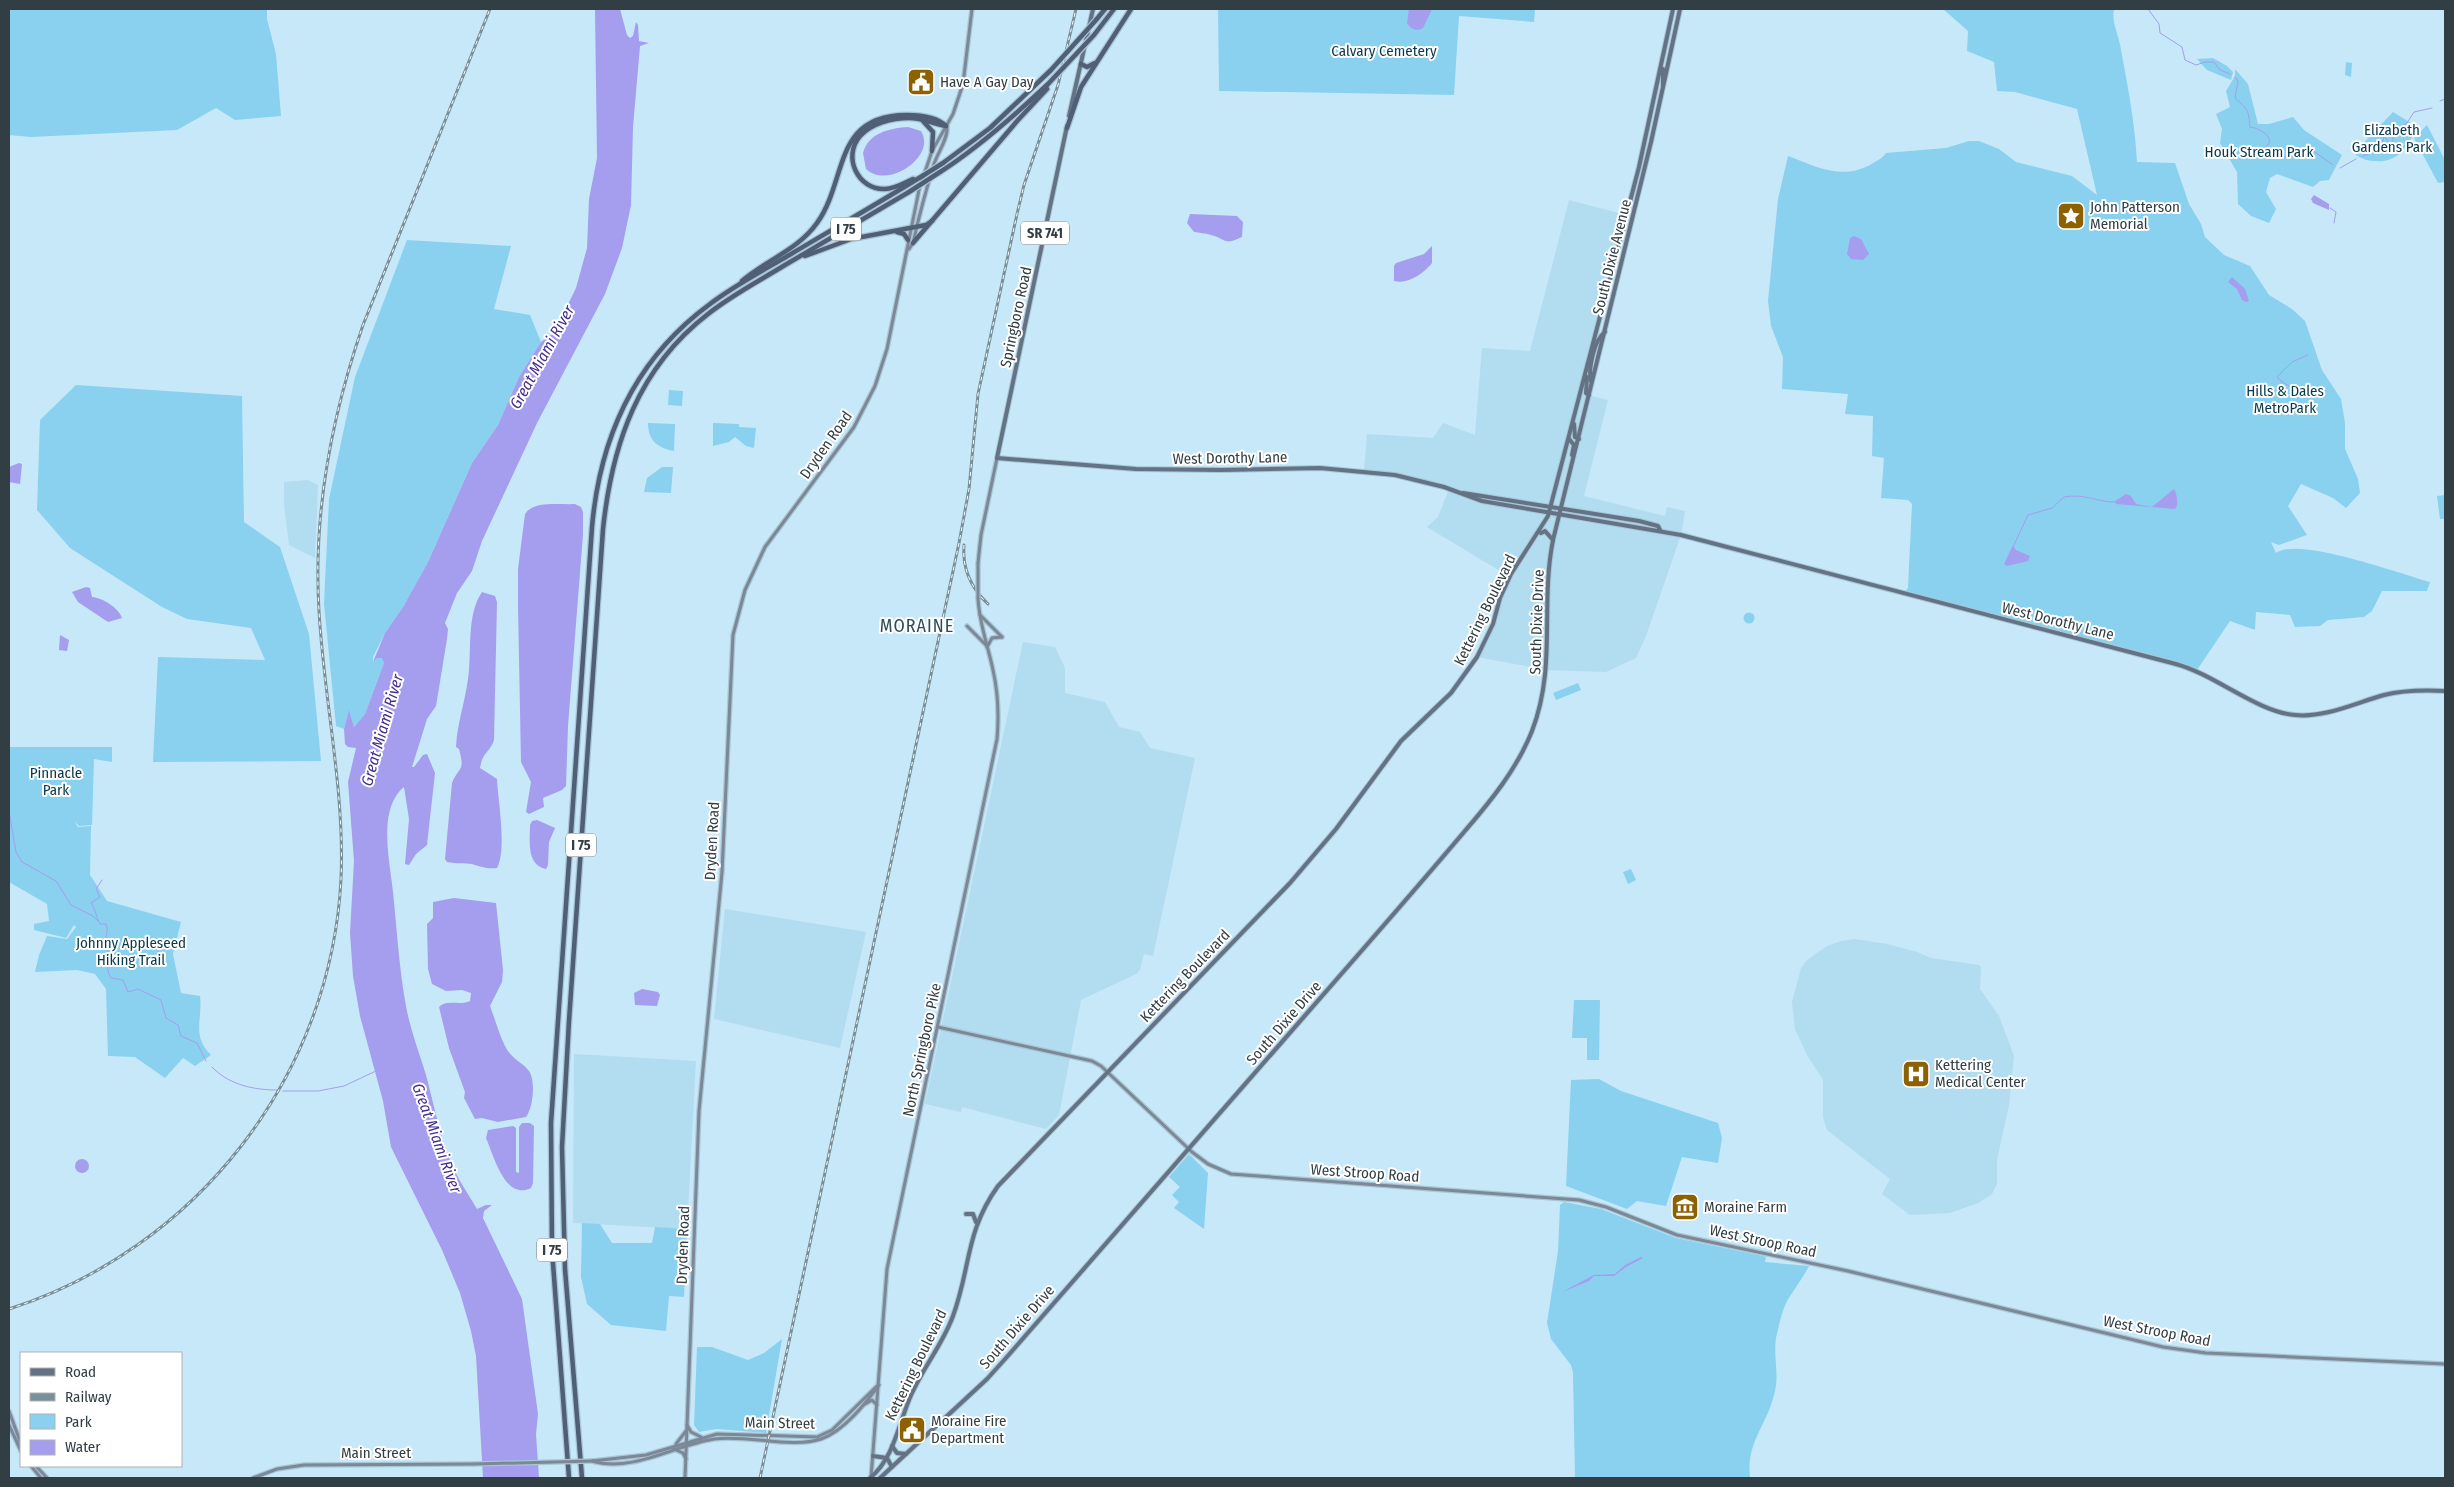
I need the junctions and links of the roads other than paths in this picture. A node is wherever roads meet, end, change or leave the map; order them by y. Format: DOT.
graph roads {
  1 [pos="972,9"];
  2 [pos="1093,9"];
  3 [pos="1105,9"];
  4 [pos="1114,9"];
  5 [pos="1131,9"];
  6 [pos="1673,9"];
  7 [pos="1680,9"];
  8 [pos="1098,60"];
  9 [pos="1080,64"];
  10 [pos="1047,87"];
  11 [pos="917,119"];
  12 [pos="946,126"];
  13 [pos="1067,128"];
  14 [pos="932,152"];
  15 [pos="913,181"];
  16 [pos="942,210"];
  17 [pos="917,225"];
  18 [pos="911,227"];
  19 [pos="890,232"];
  20 [pos="910,242"];
  21 [pos="783,266"];
  22 [pos="730,291"];
  23 [pos="1586,375"];
  24 [pos="1589,395"];
  25 [pos="1579,404"];
  26 [pos="1574,420"];
  27 [pos="1569,439"];
  28 [pos="1579,439"];
  29 [pos="997,458"];
  30 [pos="1570,470"];
  31 [pos="1461,493"];
  32 [pos="1554,494"];
  33 [pos="1541,505"];
  34 [pos="1551,507"];
  35 [pos="1561,509"];
  36 [pos="1537,511"];
  37 [pos="1549,512"];
  38 [pos="1560,514"];
  39 [pos="1568,516"];
  40 [pos="1544,526"];
  41 [pos="1556,528"];
  42 [pos="1660,530"];
  43 [pos="1538,535"];
  44 [pos="1553,540"];
  45 [pos="980,614"];
  46 [pos="967,626"];
  47 [pos="983,630"];
  48 [pos="987,648"];
  49 [pos="2445,691"];
  50 [pos="938,1027"];
  51 [pos="1108,1073"];
  52 [pos="1187,1147"];
  53 [pos="966,1214"];
  54 [pos="977,1224"];
  55 [pos="2445,1364"];
  56 [pos="879,1385"];
  57 [pos="878,1407"];
  58 [pos="9,1411"];
  59 [pos="853,1414"];
  60 [pos="9,1425"];
  61 [pos="687,1427"];
  62 [pos="704,1437"];
  63 [pos="20,1441"];
  64 [pos="687,1443"];
  65 [pos="892,1446"];
  66 [pos="673,1448"];
  67 [pos="20,1450"];
  68 [pos="906,1454"];
  69 [pos="872,1456"];
  70 [pos="887,1458"];
  71 [pos="686,1459"];
  72 [pos="32,1467"];
  73 [pos="37,1467"];
  74 [pos="892,1467"];
  75 [pos="41,1478"];
  76 [pos="47,1478"];
  77 [pos="253,1478"];
  78 [pos="569,1478"];
  79 [pos="582,1478"];
  80 [pos="685,1478"];
  81 [pos="871,1478"];
  82 [pos="880,1478"];
  1 -- 12 [label="main road, Dryden Road"];
  2 -- 9 [label="main road, Springboro Road / SR 741"];
  3 -- 15 [label="highway, bridge"];
  4 -- 10 [label="highway, I 75, bridge"];
  5 -- 8 [label="highway"];
  6 -- 23 [label="main road, South Dixie Avenue"];
  7 -- 24 [label="main road, South Dixie Avenue"];
  8 -- 9 [label="highway"];
  8 -- 13 [label="highway"];
  9 -- 13 [label="main road, Springboro Road / SR 741"];
  10 -- 16 [label="highway"];
  10 -- 21 [label="highway, I 75, bridge"];
  11 -- 12 [label="highway"];
  11 -- 14 [label="highway"];
  11 -- 15 [label="highway"];
  12 -- 14 [label="main road, Dryden Road"];
  12 -- 17 [label="main road, Dryden Road"];
  12 -- 22 [label="highway"];
  13 -- 29 [label="main road, Springboro Road / SR 741"];
  14 -- 18 [label="main road, Dryden Road"];
  15 -- 22 [label="highway, I 75"];
  16 -- 17 [label="highway"];
  16 -- 20 [label="highway"];
  17 -- 18 [label="highway"];
  17 -- 20 [label="main road, Dryden Road"];
  18 -- 19 [label="highway"];
  18 -- 20 [label="main road, Dryden Road"];
  19 -- 20 [label="highway"];
  19 -- 21 [label="highway"];
  20 -- 61 [label="main road, Dryden Road"];
  21 -- 79 [label="highway, I 75"];
  22 -- 78 [label="highway, I 75"];
  23 -- 24 [label="main road"];
  23 -- 25 [label="main road, South Dixie Avenue"];
  24 -- 25 [label="main road"];
  24 -- 28 [label="main road, South Dixie Avenue"];
  25 -- 26 [label="main road, South Dixie Avenue"];
  26 -- 27 [label="main road, South Dixie Avenue"];
  26 -- 28 [label="main road"];
  27 -- 30 [label="main road"];
  27 -- 32 [label="main road, South Dixie Avenue"];
  28 -- 30 [label="main road, South Dixie Avenue"];
  29 -- 31 [label="main road, West Dorothy Lane"];
  29 -- 45 [label="main road, Springboro Road / SR 741, bridge"];
  30 -- 35 [label="main road, South Dixie Avenue"];
  31 -- 33 [label="main road, West Dorothy Lane"];
  31 -- 36 [label="main road, West Dorothy Lane"];
  32 -- 33 [label="main road"];
  32 -- 34 [label="main road, South Dixie Avenue"];
  33 -- 34 [label="main road, West Dorothy Lane"];
  34 -- 35 [label="main road, West Dorothy Lane"];
  34 -- 37 [label="main road, Kettering Boulevard"];
  35 -- 38 [label="main road, South Dixie Drive"];
  35 -- 42 [label="main road, West Dorothy Lane"];
  36 -- 37 [label="main road, West Dorothy Lane"];
  36 -- 40 [label="main road"];
  37 -- 38 [label="main road, West Dorothy Lane"];
  37 -- 40 [label="main road, Kettering Boulevard"];
  38 -- 39 [label="main road, West Dorothy Lane"];
  38 -- 41 [label="main road, South Dixie Drive"];
  39 -- 41 [label="main road"];
  39 -- 42 [label="main road, West Dorothy Lane"];
  40 -- 43 [label="main road, Kettering Boulevard"];
  41 -- 44 [label="main road, South Dixie Drive"];
  42 -- 49 [label="main road, West Dorothy Lane"];
  43 -- 44 [label="main road"];
  43 -- 51 [label="main road, Kettering Boulevard"];
  44 -- 52 [label="main road, South Dixie Drive"];
  45 -- 47 [label="main road, Springboro Road / SR 741"];
  45 -- 48 [label="main road"];
  46 -- 48 [label="main road"];
  47 -- 48 [label="main road, North Springboro Pike / SR 741"];
  48 -- 50 [label="main road, North Springboro Pike / SR 741"];
  50 -- 51 [label="main road, West Stroop Road"];
  50 -- 56 [label="main road, North Springboro Pike / SR 741"];
  51 -- 52 [label="main road, West Stroop Road"];
  51 -- 54 [label="main road, Kettering Boulevard"];
  52 -- 55 [label="main road, West Stroop Road"];
  52 -- 68 [label="main road, South Dixie Drive"];
  53 -- 54 [label="main road"];
  54 -- 65 [label="main road, Kettering Boulevard"];
  56 -- 57 [label="main road, North Springboro Pike / SR 741"];
  56 -- 59 [label="main road, Main Street"];
  56 -- 62 [label="main road, Main Street"];
  57 -- 59 [label="main road"];
  57 -- 69 [label="main road, North Springboro Pike / SR 741"];
  58 -- 63 [label="main road"];
  59 -- 64 [label="main road, Main Street"];
  60 -- 67 [label="main road"];
  61 -- 62 [label="main road"];
  61 -- 64 [label="main road, Dryden Road"];
  61 -- 66 [label="main road"];
  62 -- 64 [label="main road, Main Street"];
  64 -- 66 [label="main road, Main Street"];
  64 -- 71 [label="main road, Dryden Road"];
  65 -- 68 [label="main road"];
  65 -- 70 [label="main road, Kettering Boulevard"];
  66 -- 71 [label="main road"];
  66 -- 77 [label="main road, Main Street, bridge"];
  68 -- 74 [label="main road, South Dixie Drive"];
  69 -- 70 [label="main road"];
  69 -- 81 [label="main road, North Springboro Pike / SR 741"];
  70 -- 74 [label="main road"];
  70 -- 81 [label="main road, Kettering Boulevard"];
  71 -- 80 [label="main road, Dryden Road"];
  72 -- 75 [label="main road"];
  73 -- 76 [label="main road"];
  74 -- 82 [label="main road, South Dixie Drive"];
}
